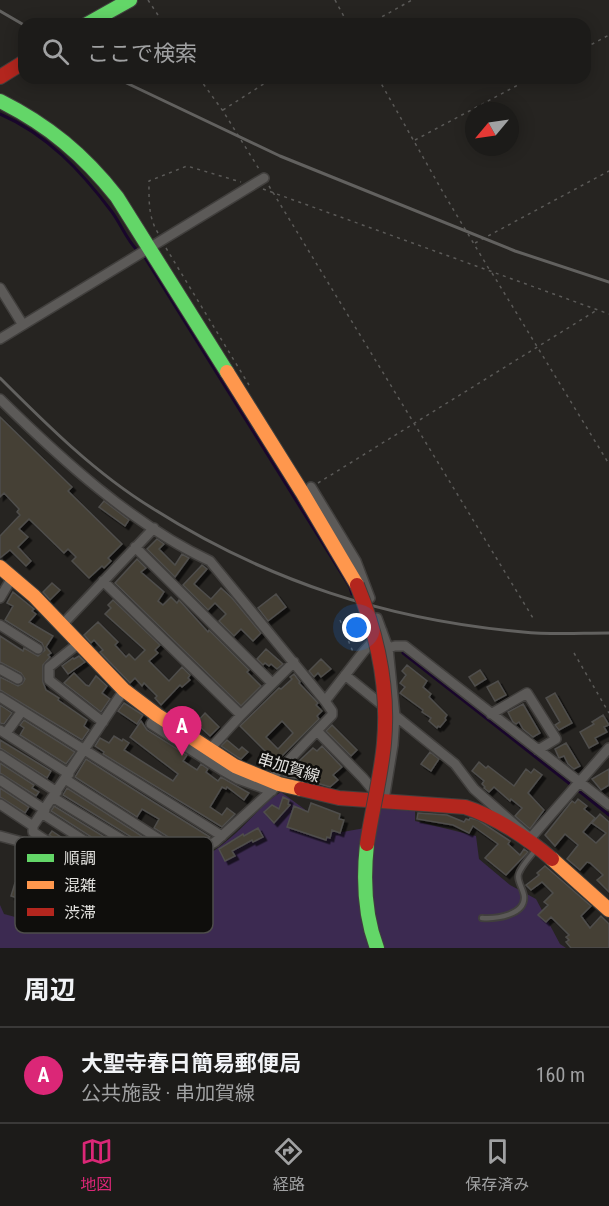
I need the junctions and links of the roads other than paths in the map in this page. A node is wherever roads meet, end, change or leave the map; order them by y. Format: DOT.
graph roads {
  1 [pos="130,0"];
  2 [pos="98,18"];
  3 [pos="18,66"];
  4 [pos="0,77"];
  5 [pos="0,101"];
  6 [pos="264,178"];
  7 [pos="156,244"];
  8 [pos="0,288"];
  9 [pos="22,325"];
  10 [pos="0,339"];
  11 [pos="0,399"];
  12 [pos="311,487"];
  13 [pos="154,528"];
  14 [pos="135,547"];
  15 [pos="0,567"];
  16 [pos="13,576"];
  17 [pos="103,582"];
  18 [pos="0,598"];
  19 [pos="370,598"];
  20 [pos="377,618"];
  21 [pos="0,625"];
  22 [pos="62,625"];
  23 [pos="382,631"];
  24 [pos="80,643"];
  25 [pos="388,648"];
  26 [pos="38,649"];
  27 [pos="294,662"];
  28 [pos="0,669"];
  29 [pos="345,675"];
  30 [pos="18,680"];
  31 [pos="272,683"];
  32 [pos="124,690"];
  33 [pos="0,697"];
  34 [pos="325,700"];
  35 [pos="22,711"];
  36 [pos="491,714"];
  37 [pos="157,715"];
  38 [pos="241,715"];
  39 [pos="395,716"];
  40 [pos="103,722"];
  41 [pos="3,732"];
  42 [pos="318,732"];
  43 [pos="609,748"];
  44 [pos="210,749"];
  45 [pos="538,750"];
  46 [pos="84,751"];
  47 [pos="0,755"];
  48 [pos="67,777"];
  49 [pos="0,780"];
  50 [pos="579,782"];
  51 [pos="274,785"];
  52 [pos="55,795"];
  53 [pos="383,800"];
  54 [pos="0,804"];
  55 [pos="609,805"];
  56 [pos="44,812"];
  57 [pos="33,826"];
  58 [pos="0,836"];
  59 [pos="222,836"];
  60 [pos="37,837"];
  61 [pos="81,837"];
  62 [pos="119,837"];
  63 [pos="158,837"];
  64 [pos="15,840"];
  65 [pos="213,841"];
  66 [pos="532,843"];
  67 [pos="609,910"];
  68 [pos="483,918"];
  69 [pos="377,948"];
  1 -- 2 [label="street"];
  3 -- 4 [label="street"];
  5 -- 7 [label="street"];
  6 -- 7 [label="street"];
  7 -- 9 [label="street"];
  7 -- 69 [label="street, bridge"];
  8 -- 9 [label="street"];
  9 -- 10 [label="street"];
  11 -- 13 [label="street"];
  12 -- 19 [label="street"];
  13 -- 14 [label="street"];
  13 -- 27 [label="street"];
  14 -- 17 [label="street"];
  14 -- 31 [label="street"];
  15 -- 16 [label="street, 串加賀線"];
  16 -- 18 [label="street"];
  16 -- 22 [label="street, 串加賀線"];
  17 -- 22 [label="street"];
  17 -- 38 [label="street"];
  20 -- 23 [label="street"];
  21 -- 26 [label="street"];
  22 -- 24 [label="street, 串加賀線"];
  23 -- 25 [label="street"];
  23 -- 29 [label="street"];
  24 -- 32 [label="street, 串加賀線"];
  24 -- 40 [label="street"];
  25 -- 36 [label="street"];
  25 -- 39 [label="street"];
  27 -- 31 [label="street"];
  27 -- 34 [label="street"];
  28 -- 30 [label="street"];
  29 -- 34 [label="street"];
  29 -- 39 [label="street"];
  31 -- 38 [label="street"];
  32 -- 37 [label="street, 串加賀線"];
  32 -- 40 [label="street"];
  33 -- 35 [label="street"];
  34 -- 42 [label="street"];
  35 -- 41 [label="street"];
  35 -- 46 [label="street"];
  36 -- 45 [label="street"];
  36 -- 45 [label="street"];
  37 -- 44 [label="street, 串加賀線"];
  37 -- 51 [label="street"];
  38 -- 44 [label="street"];
  39 -- 53 [label="street"];
  39 -- 66 [label="street"];
  40 -- 46 [label="street"];
  41 -- 48 [label="street"];
  42 -- 51 [label="street"];
  42 -- 53 [label="street"];
  43 -- 50 [label="street"];
  44 -- 51 [label="street, 串加賀線"];
  45 -- 50 [label="street"];
  46 -- 48 [label="street"];
  46 -- 59 [label="street"];
  47 -- 52 [label="street"];
  48 -- 52 [label="street"];
  48 -- 63 [label="street"];
  49 -- 56 [label="street"];
  50 -- 55 [label="street"];
  50 -- 66 [label="street"];
  51 -- 53 [label="street, 串加賀線"];
  51 -- 59 [label="street"];
  52 -- 56 [label="street"];
  52 -- 62 [label="street"];
  53 -- 66 [label="street, 串加賀線"];
  54 -- 57 [label="street"];
  56 -- 57 [label="street"];
  56 -- 61 [label="street"];
  57 -- 60 [label="street"];
  58 -- 64 [label="street"];
  59 -- 65 [label="street"];
  66 -- 67 [label="street, 串加賀線"];
  66 -- 68 [label="lane"];
}
